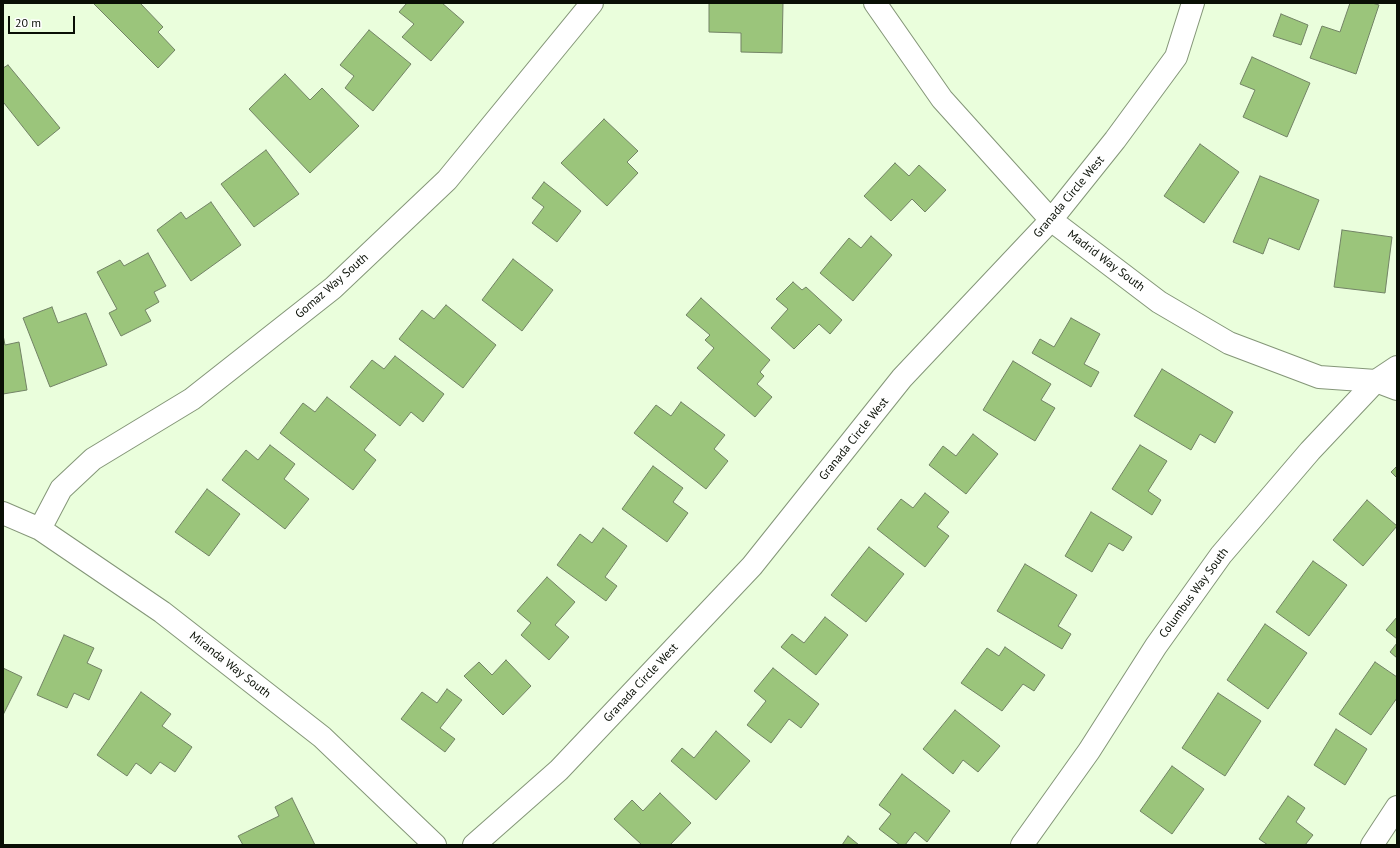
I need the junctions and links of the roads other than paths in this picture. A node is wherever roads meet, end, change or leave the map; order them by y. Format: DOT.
graph roads {
  1 [pos="592,3"];
  2 [pos="876,3"];
  3 [pos="1193,3"];
  4 [pos="1052,220"];
  5 [pos="1397,367"];
  6 [pos="1376,381"];
  7 [pos="1397,389"];
  8 [pos="3,513"];
  9 [pos="40,529"];
  10 [pos="1397,806"];
  11 [pos="435,845"];
  12 [pos="474,845"];
  13 [pos="1022,845"];
  14 [pos="1372,845"];
  1 -- 9 [label="street, Gomaz Way South"];
  2 -- 4 [label="street, Madrid Way South"];
  3 -- 4 [label="street, Granada Circle West"];
  4 -- 6 [label="street, Madrid Way South"];
  4 -- 12 [label="street, Granada Circle West"];
  5 -- 6 [label="street, Columbus Way South"];
  6 -- 7 [label="street, Madrid Way South"];
  6 -- 13 [label="street, Columbus Way South"];
  8 -- 9 [label="street, Miranda Way South"];
  9 -- 11 [label="street, Miranda Way South"];
  10 -- 14 [label="street"];
}
